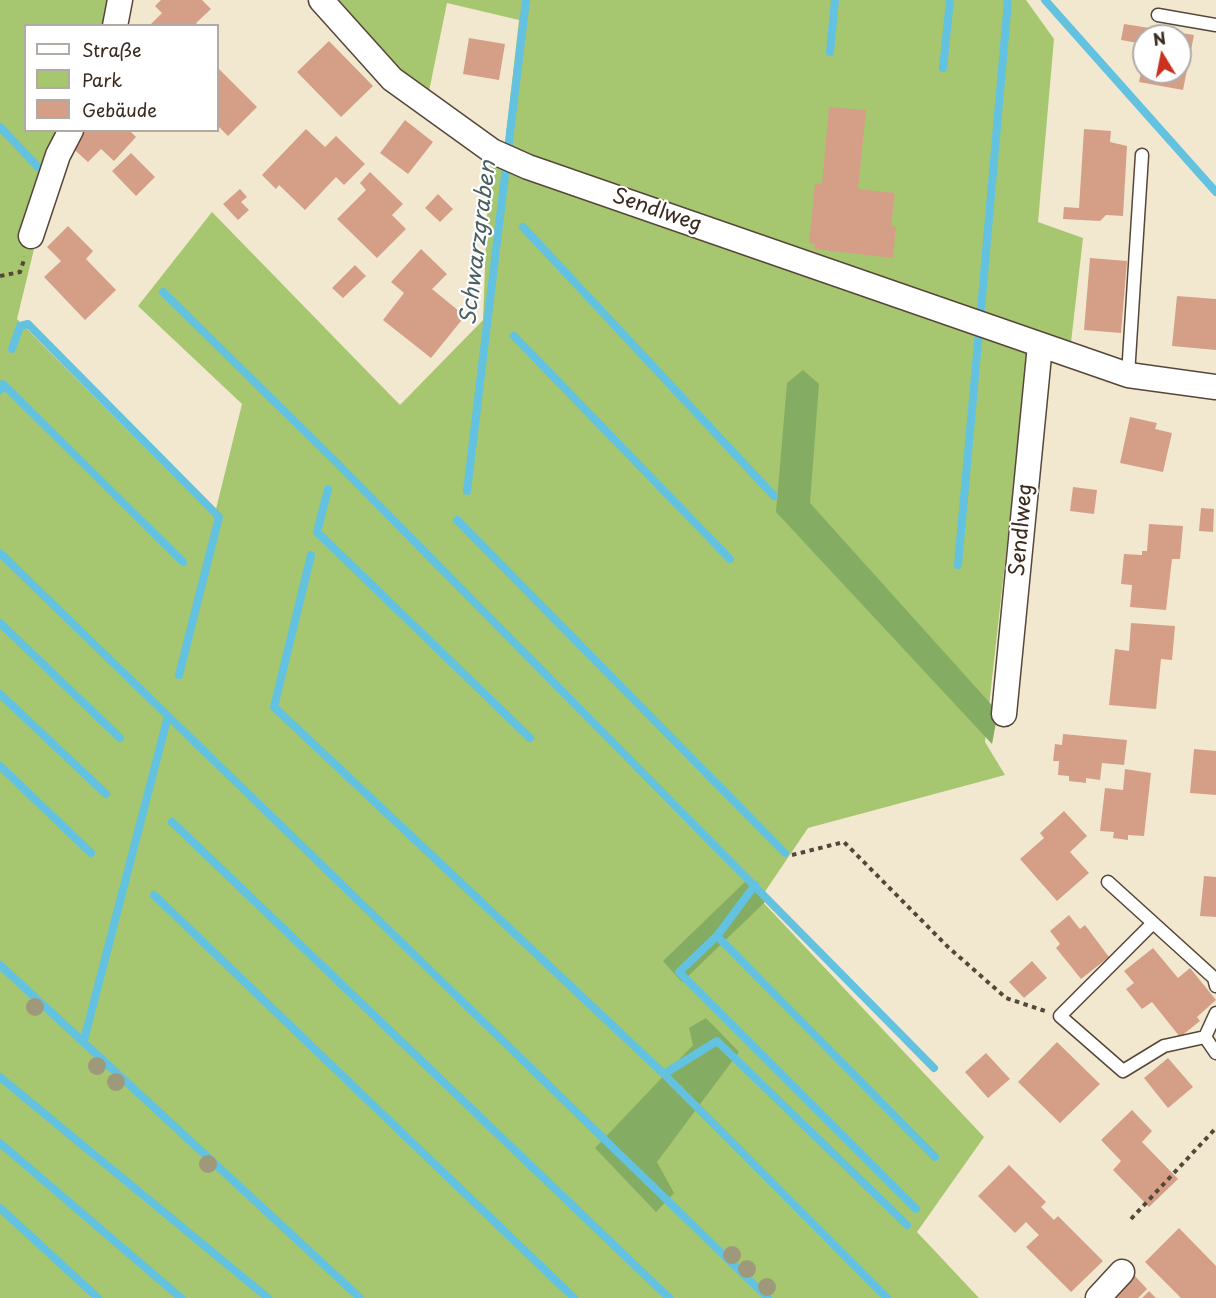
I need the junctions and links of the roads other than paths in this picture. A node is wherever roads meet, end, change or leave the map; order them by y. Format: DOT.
graph roads {
  1 [pos="120,0"];
  2 [pos="321,0"];
  3 [pos="1158,15"];
  4 [pos="115,24"];
  5 [pos="1216,25"];
  6 [pos="71,132"];
  7 [pos="1142,155"];
  8 [pos="31,236"];
  9 [pos="1040,345"];
  10 [pos="1128,375"];
  11 [pos="1216,387"];
  12 [pos="1004,714"];
  13 [pos="1108,882"];
  14 [pos="1153,923"];
  15 [pos="1216,986"];
  16 [pos="1216,1013"];
  17 [pos="1205,1037"];
  18 [pos="1216,1053"];
  19 [pos="1122,1272"];
  20 [pos="1098,1298"];
  1 -- 4 [label="street"];
  2 -- 9 [label="street, Sendlweg"];
  3 -- 5 [label="lane"];
  6 -- 8 [label="street"];
  7 -- 10 [label="lane"];
  9 -- 10 [label="street, Sendlweg"];
  9 -- 12 [label="street, Sendlweg"];
  10 -- 11 [label="street, Sendlweg"];
  13 -- 14 [label="lane"];
  14 -- 15 [label="lane"];
  14 -- 17 [label="lane"];
  16 -- 17 [label="lane"];
  17 -- 18 [label="lane"];
  19 -- 20 [label="street"];
}
